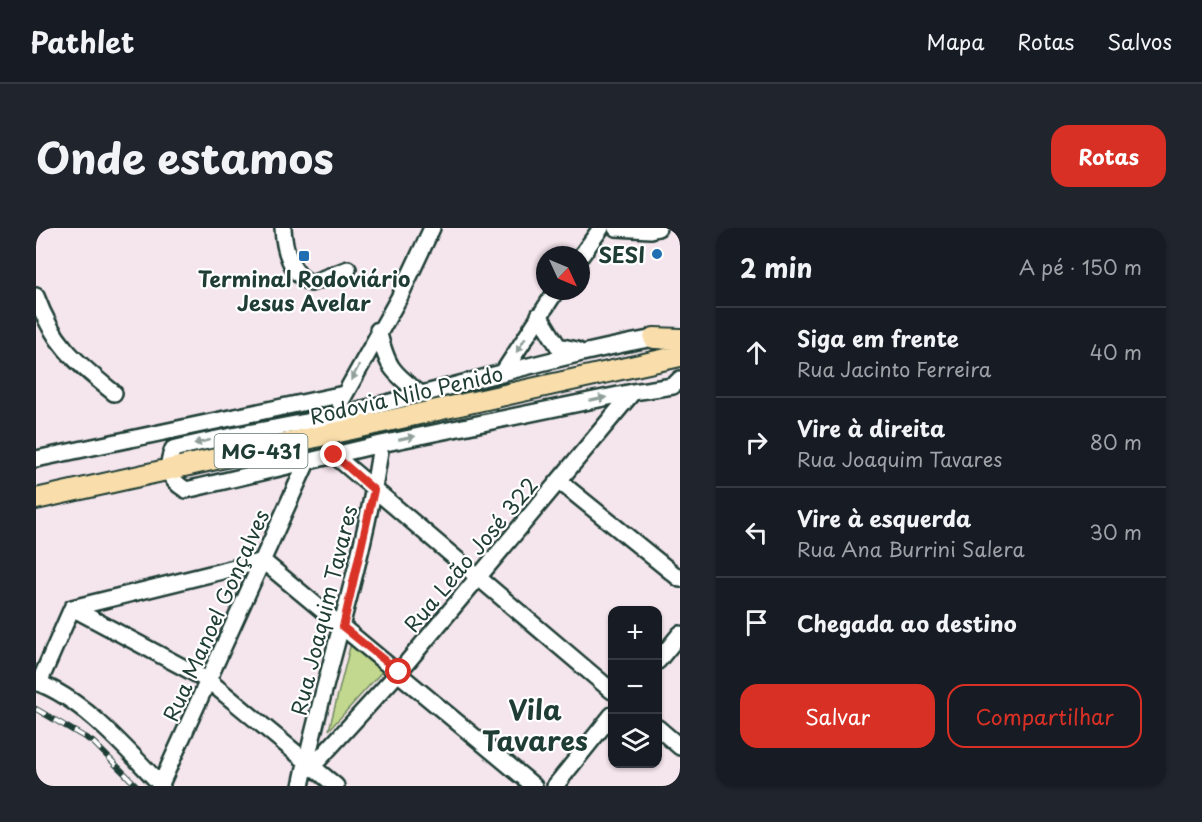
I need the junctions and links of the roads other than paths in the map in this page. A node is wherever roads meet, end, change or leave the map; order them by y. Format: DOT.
graph roads {
  1 [pos="283,228"];
  2 [pos="432,228"];
  3 [pos="601,228"];
  4 [pos="616,228"];
  5 [pos="658,228"];
  6 [pos="588,246"];
  7 [pos="348,269"];
  8 [pos="36,296"];
  9 [pos="550,300"];
  10 [pos="539,315"];
  11 [pos="378,330"];
  12 [pos="654,338"];
  13 [pos="680,339"];
  14 [pos="680,347"];
  15 [pos="585,351"];
  16 [pos="680,356"];
  17 [pos="502,374"];
  18 [pos="680,379"];
  19 [pos="633,392"];
  20 [pos="114,393"];
  21 [pos="344,394"];
  22 [pos="421,394"];
  23 [pos="332,416"];
  24 [pos="168,432"];
  25 [pos="381,444"];
  26 [pos="173,449"];
  27 [pos="334,455"];
  28 [pos="36,459"];
  29 [pos="307,462"];
  30 [pos="168,471"];
  31 [pos="559,481"];
  32 [pos="374,490"];
  33 [pos="36,499"];
  34 [pos="262,561"];
  35 [pos="476,577"];
  36 [pos="680,579"];
  37 [pos="72,608"];
  38 [pos="343,627"];
  39 [pos="680,634"];
  40 [pos="658,660"];
  41 [pos="399,672"];
  42 [pos="209,681"];
  43 [pos="37,682"];
  44 [pos="608,688"];
  45 [pos="608,720"];
  46 [pos="662,732"];
  47 [pos="680,747"];
  48 [pos="309,765"];
  49 [pos="161,785"];
  50 [pos="301,786"];
  51 [pos="336,786"];
  52 [pos="534,786"];
  53 [pos="555,786"];
  1 -- 7 [label="street"];
  2 -- 11 [label="street"];
  3 -- 6 [label="street"];
  4 -- 5 [label="street"];
  8 -- 20 [label="street"];
  9 -- 10 [label="street"];
  10 -- 15 [label="street"];
  10 -- 17 [label="street, one-way"];
  11 -- 21 [label="street, one-way"];
  11 -- 22 [label="street"];
  12 -- 13 [label="main road"];
  12 -- 14 [label="street"];
  12 -- 15 [label="street"];
  15 -- 17 [label="street"];
  16 -- 30 [label="main road, Rodovia Nilo Penido / MG-431"];
  17 -- 22 [label="street"];
  18 -- 19 [label="street"];
  25 -- 19 [label="street, one-way"];
  19 -- 31 [label="street, Rua Leão José 322"];
  21 -- 23 [label="street"];
  21 -- 24 [label="street"];
  22 -- 23 [label="street"];
  23 -- 26 [label="street, one-way"];
  24 -- 26 [label="street"];
  24 -- 28 [label="street"];
  25 -- 27 [label="street"];
  25 -- 32 [label="street, Rua Joaquim Tavares"];
  26 -- 30 [label="street"];
  27 -- 29 [label="street"];
  27 -- 32 [label="street"];
  29 -- 30 [label="street"];
  29 -- 34 [label="street, Rua Manoel Gonçalves"];
  30 -- 33 [label="main road, Rodovia Nilo Penido / MG-431"];
  31 -- 35 [label="street, Rua Leão José 322"];
  31 -- 36 [label="street"];
  32 -- 35 [label="street"];
  32 -- 38 [label="street, Rua Joaquim Tavares"];
  34 -- 37 [label="street"];
  34 -- 38 [label="street"];
  34 -- 42 [label="street, Rua Manoel Gonçalves"];
  35 -- 41 [label="street, Rua Leão José 322"];
  35 -- 44 [label="street"];
  37 -- 42 [label="street"];
  37 -- 43 [label="street"];
  38 -- 41 [label="street"];
  38 -- 48 [label="street, Rua Joaquim Tavares"];
  39 -- 40 [label="street"];
  41 -- 48 [label="street, Rua Leão José 322"];
  41 -- 52 [label="street"];
  42 -- 48 [label="street"];
  42 -- 49 [label="street, Rua Manoel Gonçalves"];
  43 -- 49 [label="street"];
  45 -- 53 [label="street"];
  46 -- 47 [label="street"];
  48 -- 50 [label="street, Rua Joaquim Tavares"];
  48 -- 51 [label="street"];
}
